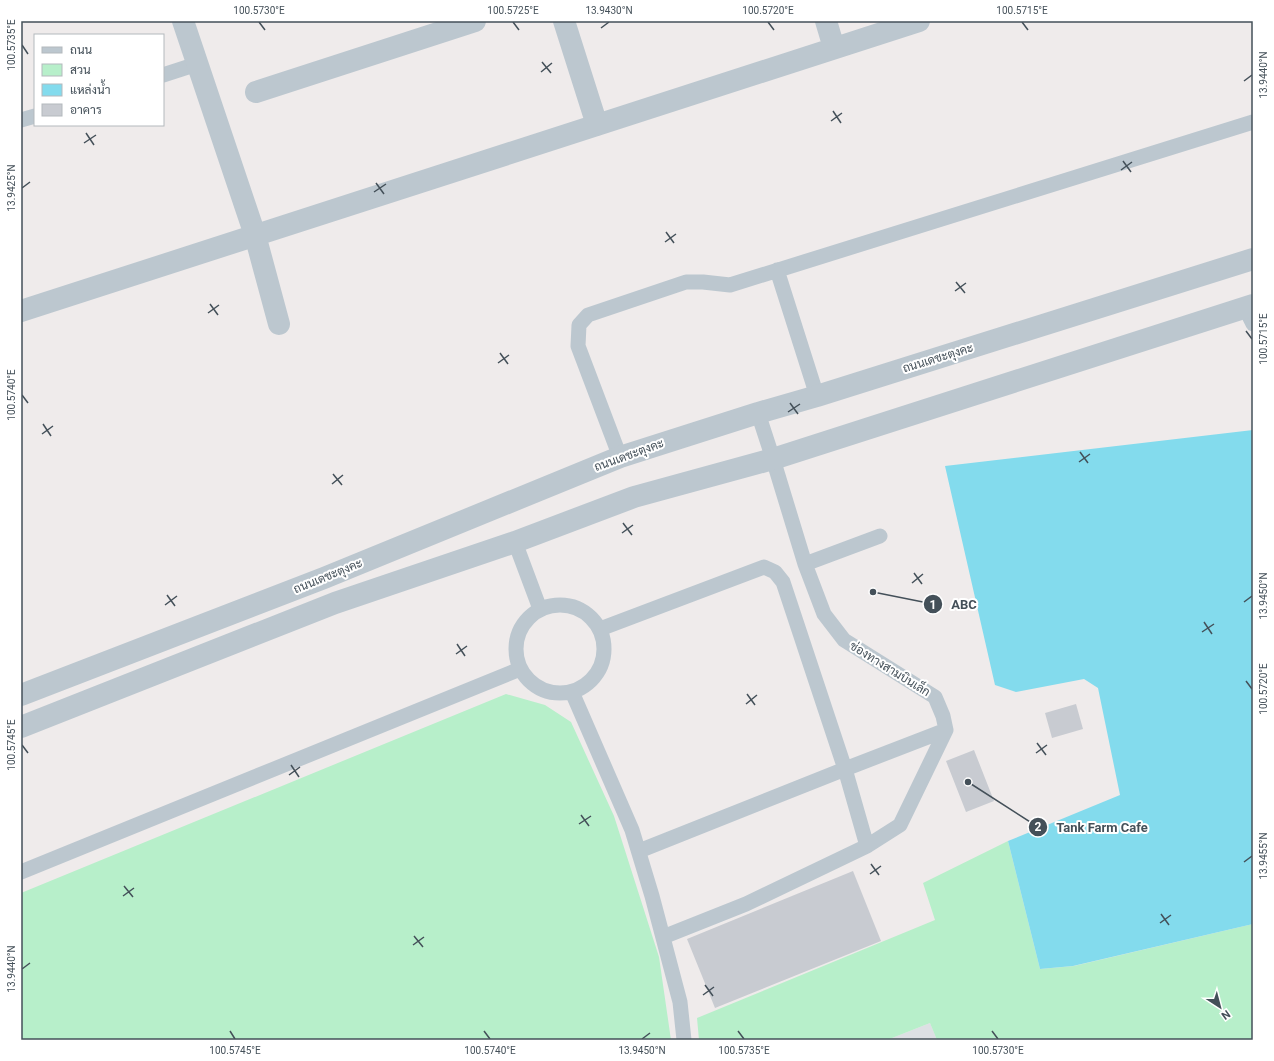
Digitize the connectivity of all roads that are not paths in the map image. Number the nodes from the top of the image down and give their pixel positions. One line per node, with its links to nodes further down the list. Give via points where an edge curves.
1 (183, 21): 7 (street)
2 (475, 21): 9 (street)
3 (564, 21): 13 (street)
4 (826, 21): 6 (street)
5 (919, 21): 6 (street)
6 (834, 48): 13 (street)
7 (197, 64): 8 (lane); 14 (street)
8 (164, 75)
9 (256, 92)
10 (34, 116): 11 (lane)
11 (21, 120)
12 (1253, 122): 16 (lane)
13 (597, 125): 14 (street)
14 (254, 235): 17 (street); 19 (street)
15 (1253, 259): 20 (street, ถนนเดชะตุงคะ)
16 (777, 270): 20 (lane); 22 (lane, via 730,285 686,282 588,315 579,325 578,346)
17 (21, 311)
18 (1250, 312): 23 (street)
19 (279, 324)
20 (817, 396): 21 (street, ถนนเดชะตุงคะ)
21 (758, 413): 22 (street, ถนนเดชะตุงคะ); 23 (lane, ช่องทางสามบินเล็ก)
22 (620, 457): 31 (street, ถนนเดชะตุงคะ, via 324,578)
23 (773, 459): 25 (street, via 634,497); 26 (lane, ช่องทางสามบินเล็ก)
24 (880, 536): 26 (lane)
25 (515, 542): 27 (lane); 32 (street, via 335,603)
26 (804, 564): 33 (lane, ช่องทางสามบินเล็ก, via 824,614 844,640 935,697)
27 (540, 609): 28 (lane, via 568,605 592,618); 29 (lane, via 520,628 516,656)
28 (600, 629): 30 (lane, via 604,644 604,660 597,674 586,685); 34 (lane, via 764,567 775,572 783,582)
29 (520, 669): 30 (lane, via 536,687 560,694); 37 (lane)
30 (572, 692): 36 (lane)
31 (21, 695)
32 (21, 727)
33 (946, 730): 34 (lane); 35 (lane, via 900,825)
34 (845, 769): 35 (lane); 36 (lane)
35 (867, 846): 38 (lane, via 746,904)
36 (639, 851): 38 (lane)
37 (21, 872)
38 (663, 937): 39 (lane, via 680,1002)
39 (684, 1040)

